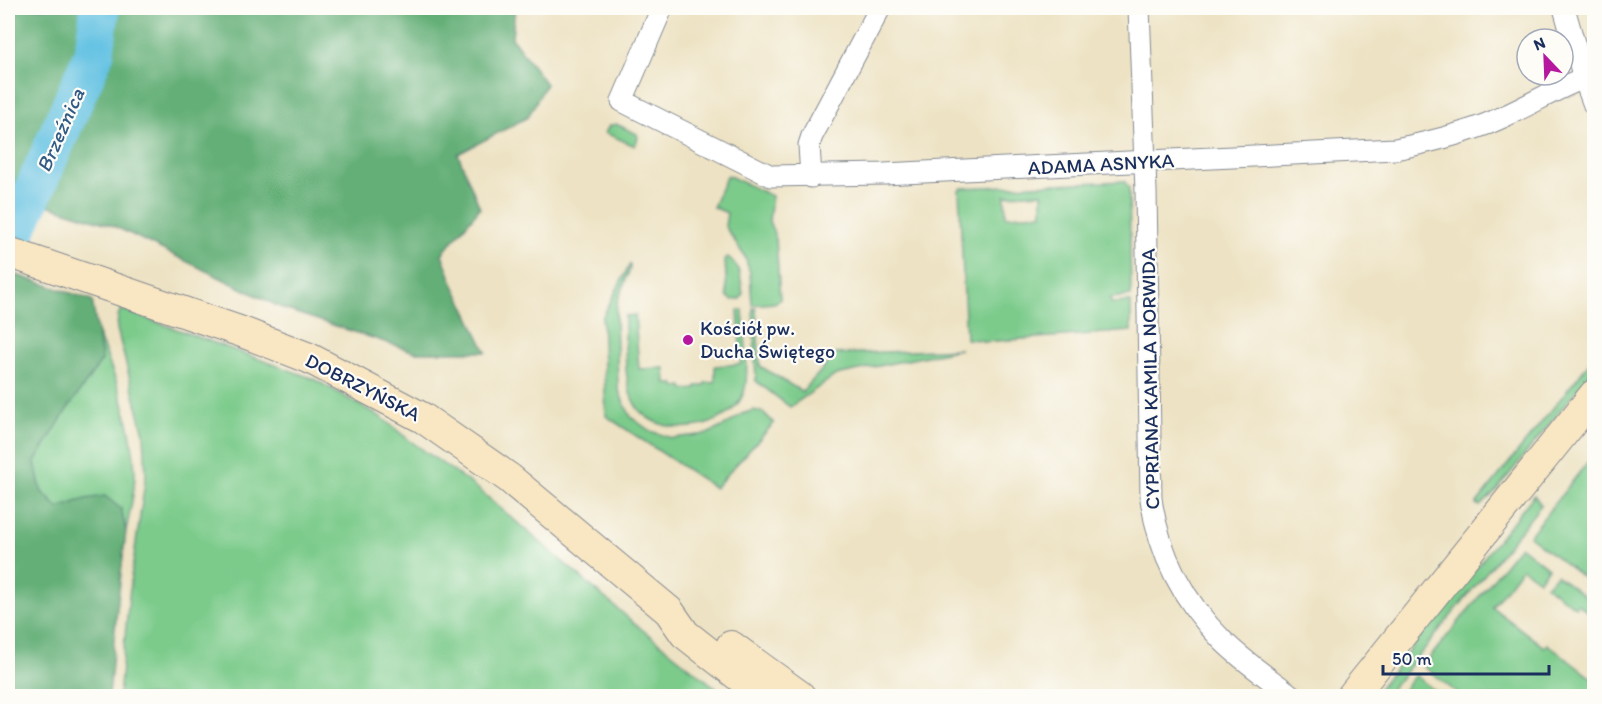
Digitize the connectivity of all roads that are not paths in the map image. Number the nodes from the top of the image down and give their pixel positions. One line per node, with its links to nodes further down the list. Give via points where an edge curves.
1 (662, 8): 8 (street, ADAMA ASNYKA, via 622,101 771,176)
2 (880, 8): 8 (street, via 812,136)
3 (1139, 8): 7 (street, CYPRIANA KAMILA NORWIDA)
4 (1564, 8): 5 (street)
5 (1584, 78): 6 (street); 7 (street, ADAMA ASNYKA, via 1485,125 1407,147)
6 (1594, 105)
7 (1145, 161): 8 (street, ADAMA ASNYKA); 14 (street, CYPRIANA KAMILA NORWIDA, via 1150,499 1154,519 1172,571 1197,613 1225,643)
8 (812, 177)
9 (8, 252): 11 (main road, DOBRZYŃSKA, via 242,332 338,372 423,418 508,478)
10 (1594, 395): 15 (main road)
11 (669, 611): 12 (main road, DOBRZYŃSKA, via 684,634); 13 (main road, DOBRZYŃSKA, via 700,623)
12 (764, 696)
13 (800, 696)
14 (1292, 696)
15 (1352, 696)

